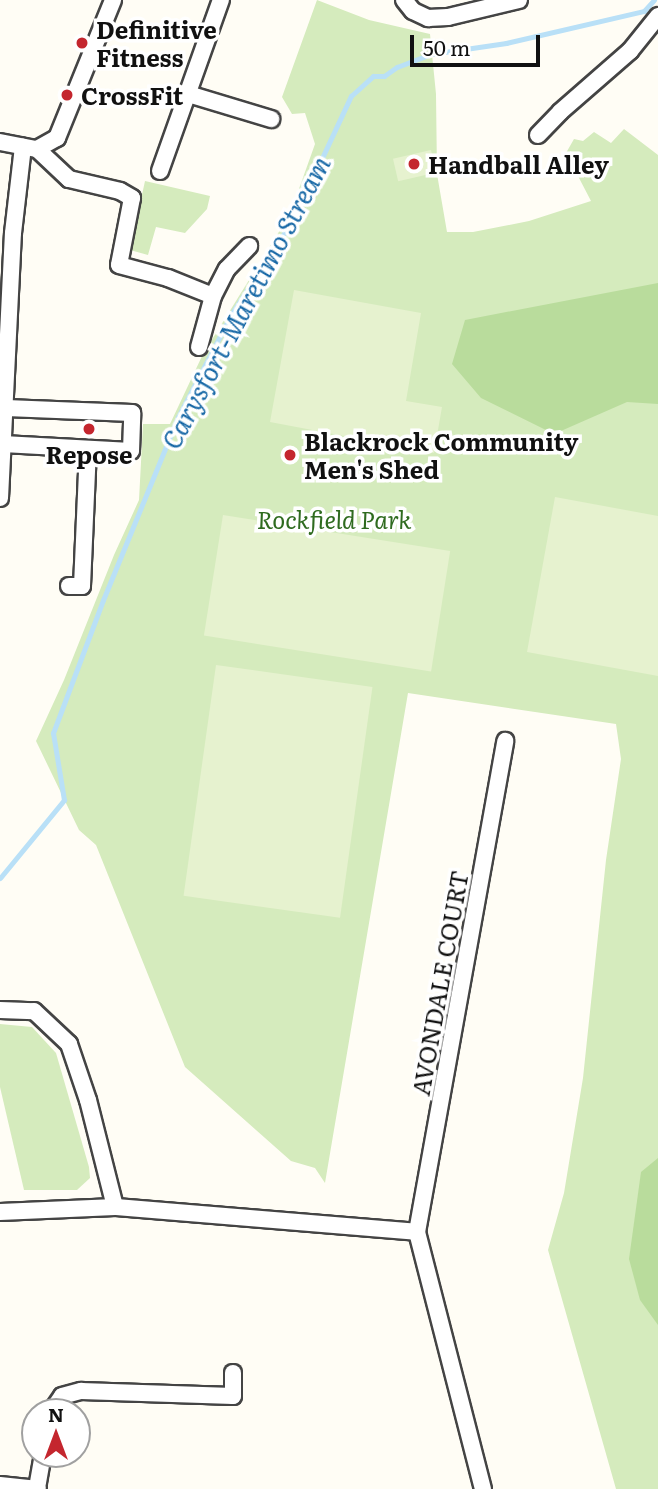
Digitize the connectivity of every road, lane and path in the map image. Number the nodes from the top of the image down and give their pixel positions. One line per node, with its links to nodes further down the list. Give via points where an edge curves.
1 (113, 0): 10 (street, via 58,138)
2 (221, 0): 6 (street)
3 (404, 0): 4 (street, via 428,18)
4 (519, 0)
5 (658, 16): 8 (street, via 630,51)
6 (188, 94): 7 (street); 11 (street)
7 (271, 119)
8 (538, 135)
9 (0, 142): 10 (street)
10 (30, 148): 13 (street, via 69,179 132,198 119,265); 15 (street, via 13,233)
11 (160, 171)
12 (249, 246): 13 (street, via 227,269)
13 (213, 296): 14 (street)
14 (199, 347)
15 (6, 408): 16 (street); 17 (street, via 132,413 131,451)
16 (4, 444): 17 (street); 18 (street)
17 (89, 449): 19 (street, via 82,586)
18 (0, 498)
19 (69, 586)
20 (505, 741): 24 (street, AVONDALE COURT)
21 (0, 1010): 22 (street, via 34,1011 69,1044)
22 (115, 1207): 23 (street); 24 (street)
23 (0, 1212)
24 (417, 1232): 30 (street, AVONDALE COURT)
25 (233, 1373): 26 (street, via 233,1396 81,1391)
26 (61, 1398)
27 (41, 1468): 29 (street)
28 (0, 1485): 29 (street)
29 (38, 1488)
30 (483, 1489)

